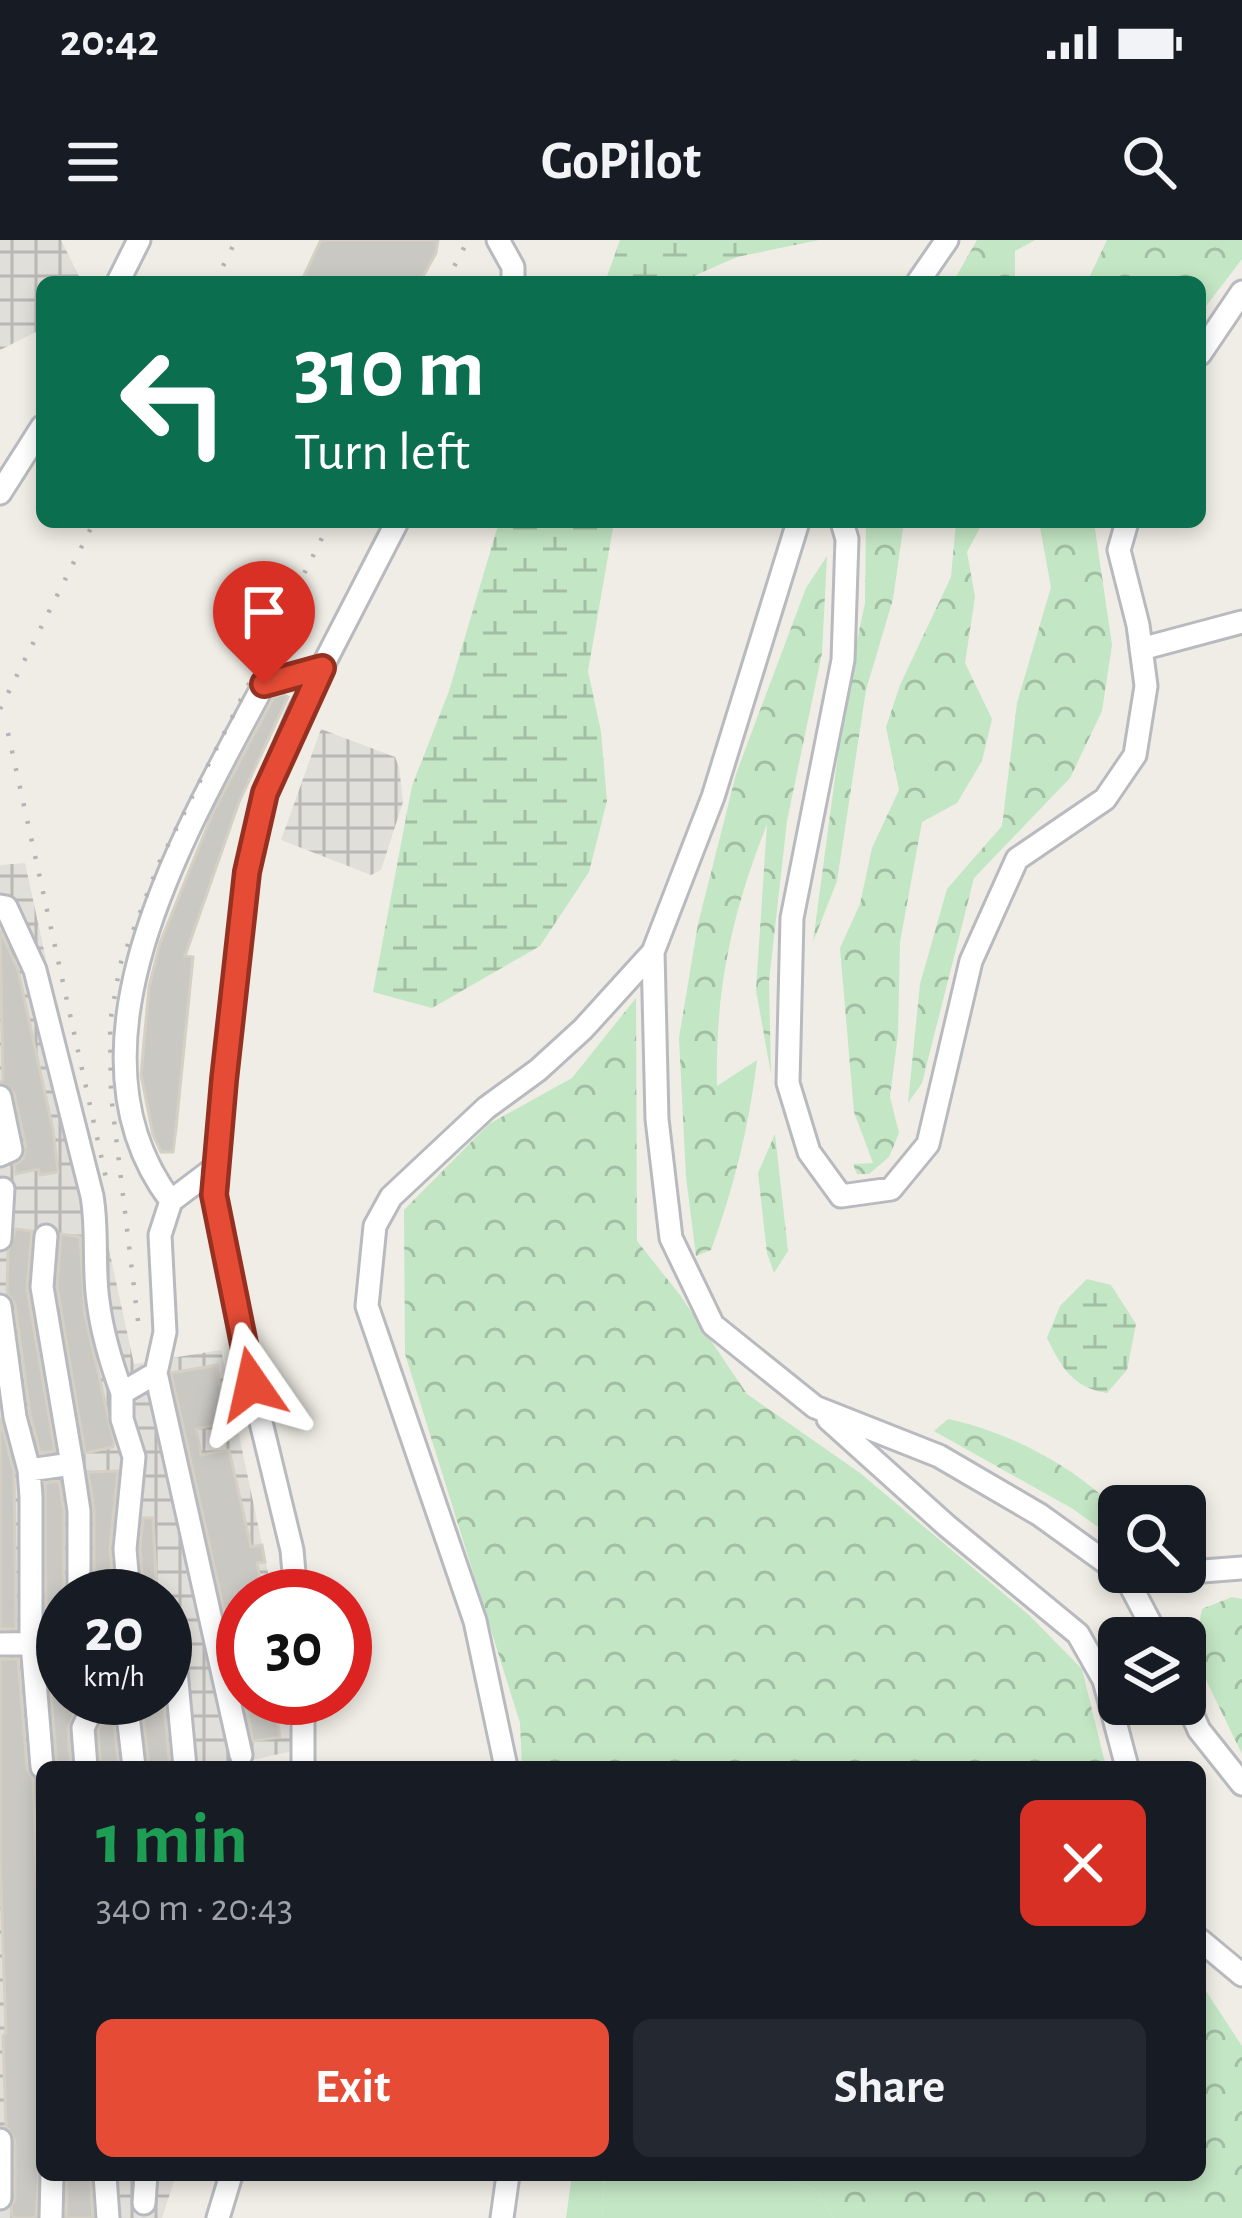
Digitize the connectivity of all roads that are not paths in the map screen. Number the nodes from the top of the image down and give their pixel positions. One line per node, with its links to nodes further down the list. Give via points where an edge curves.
1 (139, 240): 4 (street)
2 (498, 240): 5 (street)
3 (947, 240): 6 (street)
4 (121, 276)
5 (513, 276)
6 (922, 276)
7 (1242, 292): 8 (street)
8 (1206, 345)
9 (36, 436): 10 (street)
10 (0, 493)
11 (394, 528): 17 (street)
12 (796, 528): 19 (street, via 713,797)
13 (844, 528): 16 (street, via 843,660 792,918 788,1083 809,1152 841,1196 891,1189 928,1144 970,961 1017,859 1105,799 1135,755 1146,686)
14 (1125, 528): 16 (street, via 1119,550)
15 (1242, 622): 16 (street)
16 (1141, 649)
17 (322, 668): 22 (street, via 265,793 247,872); 24 (street, via 264,684 141,946 124,1097 131,1130)
18 (0, 906): 29 (street, via 35,970 92,1196 97,1298)
19 (653, 952): 30 (street, via 670,1238 713,1325); 52 (street, via 583,1029 391,1197 375,1226 367,1306 475,1621)
20 (0, 1097): 21 (street, via 11,1150)
21 (0, 1155)
22 (216, 1167): 24 (street); 37 (street, via 214,1195)
23 (3, 1189): 26 (street)
24 (171, 1201): 28 (street, via 160,1235 165,1332)
25 (46, 1235): 31 (street, via 42,1287)
26 (0, 1239)
27 (0, 1306): 32 (street)
28 (156, 1373): 29 (street); 46 (street)
29 (122, 1394): 36 (street, via 134,1457)
30 (814, 1407): 33 (street, via 939,1456); 53 (street, via 1078,1634 1104,1680)
31 (72, 1464): 32 (street); 35 (street)
32 (28, 1469): 39 (street)
33 (1098, 1557)
34 (1242, 1568): 38 (street)
35 (80, 1569)
36 (127, 1569)
37 (294, 1569)
38 (1206, 1571)
39 (35, 1643): 40 (street); 47 (street)
40 (0, 1644)
41 (84, 1725): 48 (street)
42 (129, 1725): 49 (street)
43 (181, 1725): 50 (street)
44 (303, 1725): 51 (street)
45 (1197, 1725): 54 (street)
46 (241, 1755)
47 (42, 1761)
48 (86, 1761)
49 (133, 1761)
50 (184, 1761)
51 (303, 1761)
52 (505, 1761)
53 (1124, 1761)
54 (1242, 1784)
55 (1206, 1945): 56 (street)
56 (1242, 1975)
57 (0, 2140): 64 (street)
58 (52, 2181): 65 (street)
59 (105, 2181): 66 (street)
60 (146, 2181): 63 (street)
61 (229, 2181): 67 (street)
62 (507, 2181): 68 (street)
63 (144, 2203)
64 (2, 2205)
65 (51, 2218)
66 (108, 2218)
67 (218, 2218)
68 (502, 2218)

